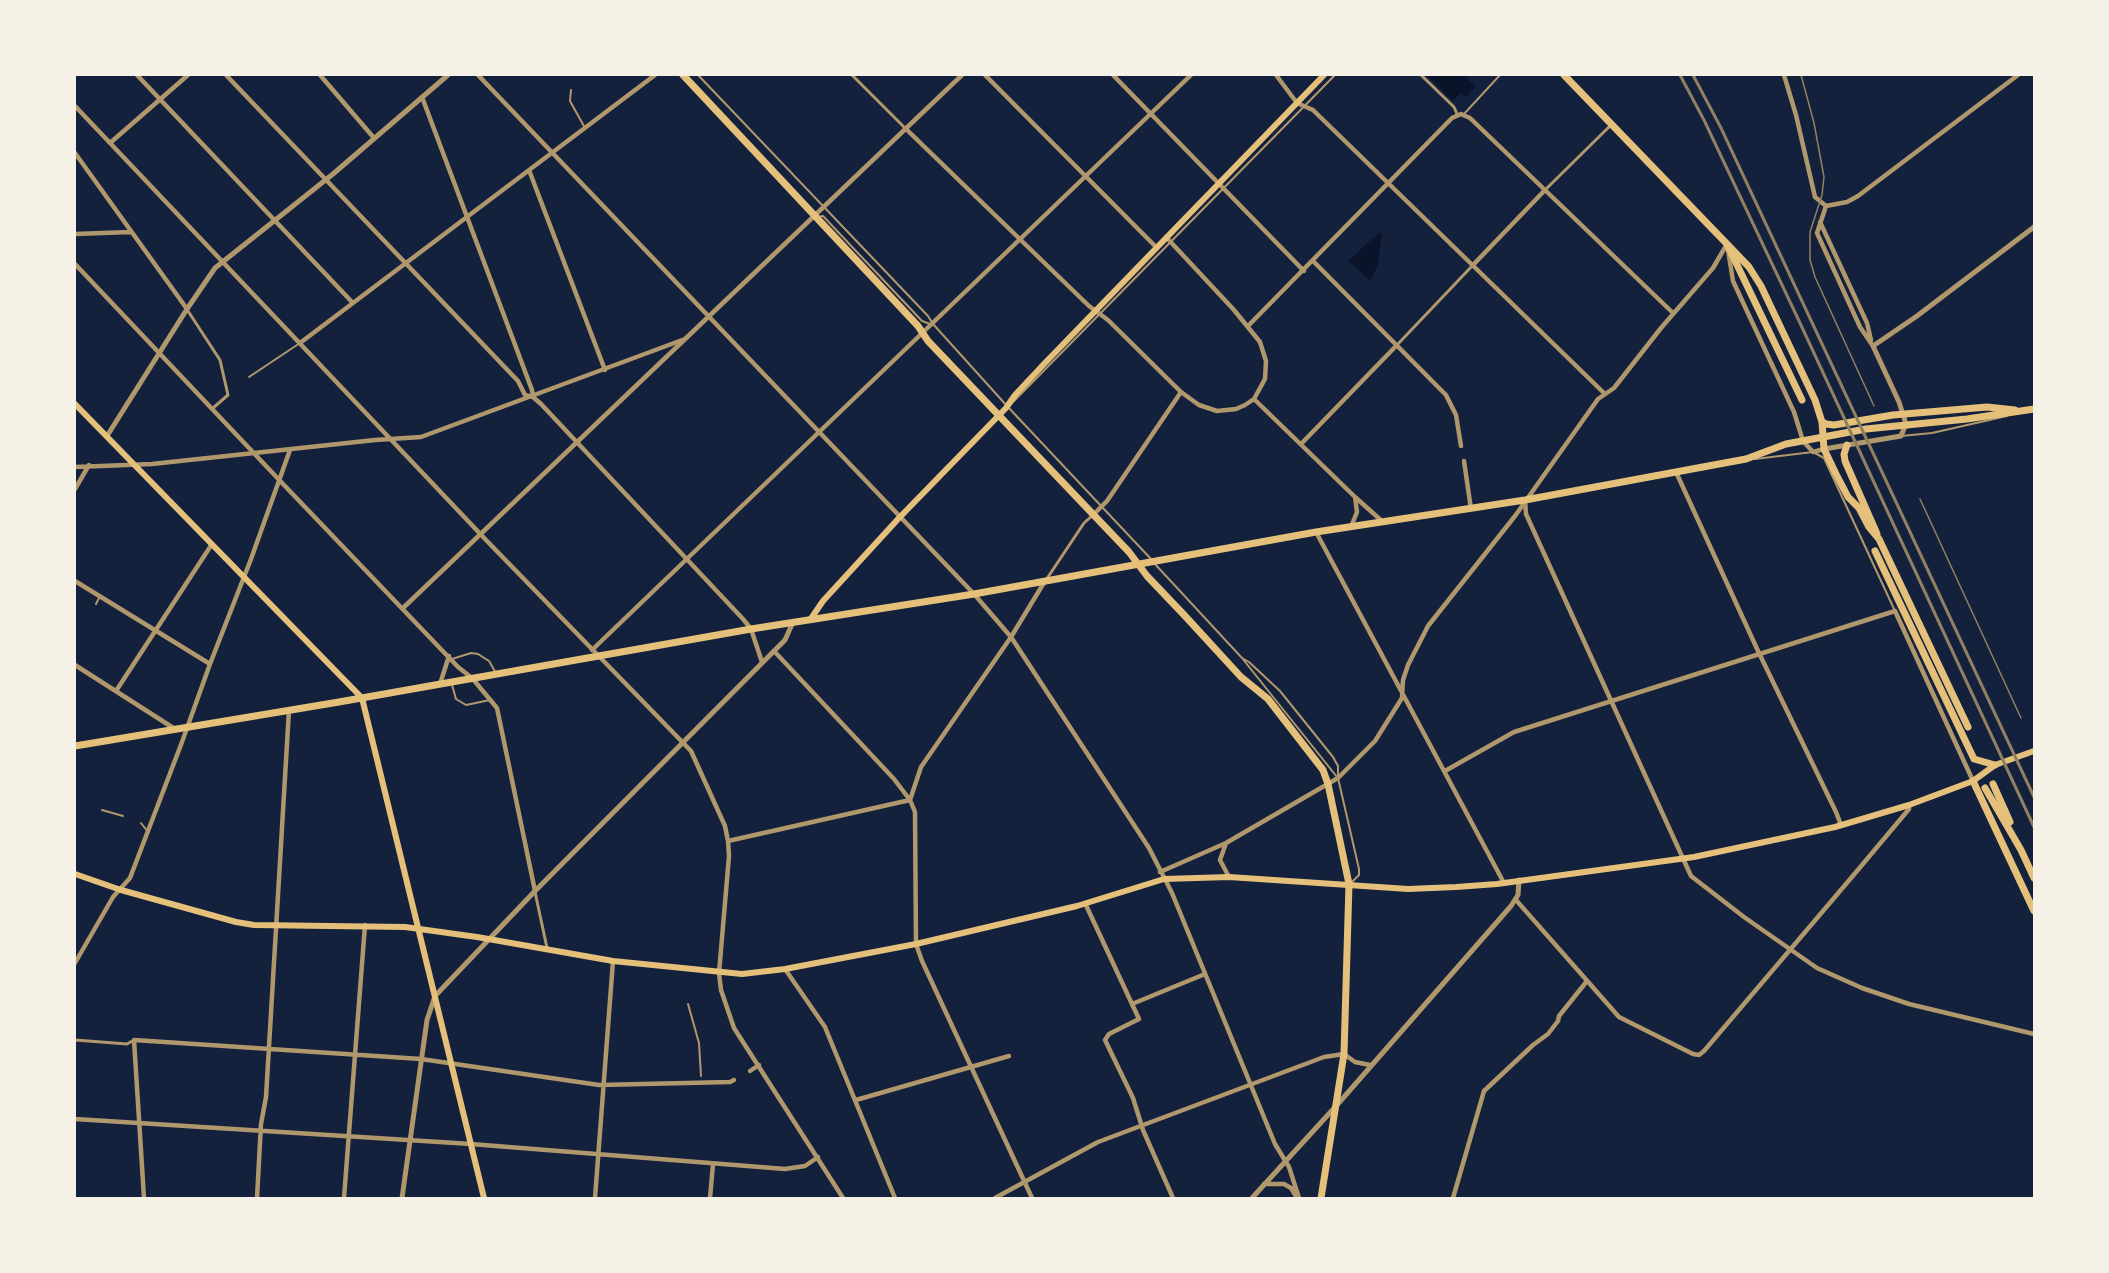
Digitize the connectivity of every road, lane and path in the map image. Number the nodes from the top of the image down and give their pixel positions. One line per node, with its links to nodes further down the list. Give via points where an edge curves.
1 (137, 75): 25 (street)
2 (188, 75): 25 (street)
3 (226, 75): 41 (street)
4 (320, 75): 35 (street)
5 (448, 75): 24 (street)
6 (478, 75): 38 (street)
7 (655, 75): 33 (street)
8 (682, 75): 49 (main road)
9 (698, 75): 47 (lane)
10 (852, 75): 34 (street)
11 (962, 75): 34 (street)
12 (985, 75): 40 (street)
13 (1113, 75): 29 (street)
14 (1191, 75): 29 (street)
15 (1276, 75): 26 (street)
16 (1324, 75): 26 (main road)
17 (1335, 75): 28 (lane)
18 (1421, 75): 30 (street)
19 (1500, 75): 31 (lane)
20 (1564, 75): 32 (main road)
21 (1784, 75): 46 (street, via 1815,197)
22 (2018, 75): 46 (street, via 1851,200)
23 (571, 90): 33 (lane, via 570,101)
24 (422, 97): 35 (street); 48 (street)
25 (160, 100): 36 (street); 50 (street)
26 (1297, 103): 28 (street); 42 (main road)
27 (75, 106): 36 (street)
28 (1304, 106): 43 (street, via 1313,110); 44 (lane)
29 (1151, 114): 40 (street); 42 (street)
30 (1457, 114): 31 (street); 43 (street)
31 (1464, 114): 45 (street)
32 (1612, 124): 45 (street); 56 (main road)
33 (585, 128): 38 (street)
34 (906, 129): 47 (street); 54 (street)
35 (374, 138): 41 (street)
36 (110, 143): 58 (street)
37 (75, 153): 52 (street)
38 (551, 153): 39 (street); 68 (street)
39 (530, 170): 48 (street); 79 (street)
40 (1086, 176): 54 (street); 57 (street)
41 (326, 179): 50 (street); 61 (street)
42 (1218, 183): 44 (street); 55 (main road)
43 (1389, 184): 59 (street); 62 (street)
44 (1224, 189): 55 (lane); 63 (street)
45 (1545, 190): 62 (street); 67 (street)
46 (1826, 206): 75 (street, via 1820,222 1867,323)
47 (825, 207): 49 (street); 69 (lane)
48 (468, 217): 61 (street); 83 (street)
49 (814, 217): 68 (street); 69 (lane, via 823,216 922,321); 71 (main road)
50 (274, 220): 58 (street); 64 (street)
51 (2034, 227): 75 (street)
52 (131, 232): 53 (street); 65 (street)
53 (75, 234)
54 (1020, 239): 66 (street); 69 (street)
55 (1169, 240): 57 (main road); 66 (lane); 70 (street)
56 (1727, 244): 67 (street, via 1713,268); 86 (main road); 94 (main road, via 1761,286); 101 (street, via 1733,281 1794,412)
57 (1156, 247): 66 (main road)
58 (222, 261): 65 (street); 73 (street)
59 (1313, 261): 63 (street); 74 (street)
60 (75, 264): 77 (street)
61 (405, 264): 64 (street); 84 (street, via 518,381)
62 (1473, 265): 74 (street); 82 (street)
63 (1304, 271): 70 (street)
64 (352, 302): 73 (street)
65 (186, 309): 77 (street); 89 (street, via 220,360 228,394)
66 (1098, 313): 81 (street); 88 (main road)
67 (1673, 314): 82 (street)
68 (709, 318): 72 (street); 96 (street)
69 (933, 324): 71 (street); 88 (lane)
70 (1248, 326): 85 (street, via 1260,342 1266,361 1265,379)
71 (923, 333): 93 (main road); 96 (street)
72 (687, 338): 76 (street); 78 (street)
73 (300, 343): 80 (lane); 100 (street)
74 (1396, 346): 103 (street); 104 (street, via 1446,395 1456,415)
75 (1873, 346): 92 (street)
76 (661, 348): 78 (street); 79 (street)
77 (160, 352): 89 (street); 97 (street)
78 (669, 356): 102 (street)
79 (605, 370): 83 (street)
80 (249, 376)
81 (1181, 392): 85 (street, via 1199,405 1217,411 1236,409); 120 (street)
82 (1605, 394): 119 (street)
83 (533, 397): 84 (street); 102 (street)
84 (524, 398): 100 (street, via 421,438)
85 (1254, 399): 103 (street)
86 (1802, 400)
87 (75, 404): 97 (main road)
88 (1007, 406): 93 (main road); 120 (lane)
89 (213, 408): 109 (street)
90 (2034, 409): 91 (main road)
91 (2022, 411): 92 (main road, via 1987,407); 95 (main road); 98 (lane, via 1969,426)
92 (1903, 414): 94 (main road, via 1833,425); 95 (street)
93 (999, 415): 122 (main road); 123 (main road)
94 (1822, 422): 99 (main road)
95 (1906, 424): 98 (street); 99 (main road)
96 (819, 432): 123 (street); 131 (street)
97 (107, 436): 113 (main road)
98 (1901, 436): 106 (street)
99 (1823, 437): 101 (main road); 105 (main road)
100 (390, 439): 107 (street); 127 (street)
101 (1803, 441): 108 (street); 110 (main road)
102 (577, 442): 127 (street); 131 (street)
103 (1301, 444): 118 (street)
104 (1461, 446)
105 (1824, 449): 106 (street); 108 (street); 128 (main road, via 1848,497)
106 (1845, 449): 128 (main road, via 1845,461)
107 (290, 450): 109 (street); 116 (street)
108 (1813, 452): 110 (lane); 141 (lane, via 1824,458)
109 (255, 453): 113 (street); 116 (street)
110 (1746, 459): 115 (main road)
111 (1464, 461): 121 (street)
112 (89, 465): 113 (street); 114 (street); 117 (street)
113 (135, 465): 129 (main road)
114 (75, 467)
115 (1676, 472): 119 (main road); 149 (street)
116 (279, 480): 134 (street); 140 (street)
117 (75, 489)
118 (1355, 497): 124 (street); 125 (street, via 1357,512)
119 (1525, 500): 121 (main road); 161 (street, via 1425,630 1408,665); 164 (street, via 1526,514)
120 (1102, 507): 122 (street); 132 (lane)
121 (1471, 509): 124 (main road)
122 (1093, 515): 133 (main road); 136 (street)
123 (899, 518): 137 (street); 142 (main road)
124 (1383, 522): 125 (main road)
125 (1351, 527): 126 (main road)
126 (1316, 532): 132 (main road); 161 (street)
127 (481, 534): 140 (street); 147 (street)
128 (1879, 539): 167 (main road)
129 (212, 544): 134 (main road); 145 (street)
130 (1875, 551): 172 (main road, via 1974,759)
131 (687, 559): 144 (street); 147 (street)
132 (1154, 562): 133 (main road); 152 (lane)
133 (1138, 565): 136 (main road); 176 (main road, via 1241,677 1274,706 1318,763)
134 (244, 576): 154 (street); 162 (main road)
135 (75, 581): 138 (street)
136 (1046, 581): 137 (main road); 146 (street)
137 (974, 594): 142 (main road); 146 (street)
138 (100, 596): 139 (lane); 145 (street)
139 (96, 604)
140 (403, 608): 151 (street)
141 (1895, 611): 149 (street); 175 (street)
142 (810, 620): 143 (main road)
143 (793, 622): 144 (main road); 148 (street, via 785,640)
144 (751, 629): 150 (main road); 153 (street)
145 (155, 630): 154 (street); 160 (street)
146 (1011, 637): 179 (street, via 921,766); 190 (street, via 1149,848)
147 (592, 650): 150 (street)
148 (774, 651): 153 (street); 179 (street)
149 (1760, 653): 164 (street); 184 (street)
150 (599, 657): 156 (main road); 169 (street)
151 (451, 658): 156 (lane, via 478,654 489,661); 157 (street); 159 (street)
152 (1242, 658): 174 (lane); 174 (lane, via 1293,706 1333,757)
153 (762, 662): 169 (street)
154 (210, 664): 166 (street)
155 (75, 665): 160 (street)
156 (497, 674): 157 (main road)
157 (472, 678): 158 (main road); 163 (street)
158 (451, 682): 159 (main road); 163 (lane, via 459,703 472,705)
159 (440, 684): 162 (main road)
160 (117, 691): 168 (street)
161 (1402, 693): 173 (street); 174 (street, via 1375,741)
162 (362, 698): 165 (main road); 205 (main road)
163 (490, 700): 199 (street, via 497,708)
164 (1611, 702): 173 (street, via 1514,732); 189 (street)
165 (289, 710): 166 (main road); 203 (street)
166 (188, 727): 168 (main road); 185 (street)
167 (1968, 727)
168 (175, 729): 170 (main road)
169 (683, 742): 186 (street, via 694,756); 199 (street)
170 (75, 746)
171 (2034, 751): 172 (main road)
172 (1996, 765): 175 (main road)
173 (1445, 771): 196 (street)
174 (1338, 778): 176 (street); 197 (lane, via 1359,869 1359,875)
175 (1973, 781): 180 (main road); 202 (main road)
176 (1328, 784): 187 (street); 197 (main road)
177 (1993, 784): 188 (main road)
178 (1985, 788): 188 (main road)
179 (910, 800): 186 (street); 207 (street, via 915,812)
180 (1909, 805): 184 (main road); 209 (street)
181 (102, 810): 182 (lane)
182 (123, 816)
183 (141, 823): 185 (lane)
184 (1841, 825): 189 (main road)
185 (148, 832): 198 (street, via 129,882)
186 (728, 841): 213 (street)
187 (1226, 843): 190 (street); 192 (street, via 1220,860)
188 (2021, 850): 193 (main road)
189 (1682, 858): 195 (main road); 209 (street, via 1691,876)
190 (1160, 872): 194 (street)
191 (75, 874): 198 (main road)
192 (1229, 877): 194 (main road); 197 (main road)
193 (2034, 878)
194 (1164, 879): 201 (main road); 214 (street)
195 (1519, 880): 196 (main road); 200 (street)
196 (1504, 883): 197 (main road, via 1408,889)
197 (1349, 884): 224 (main road)
198 (121, 890): 203 (main road, via 236,922); 211 (street, via 113,897)
199 (535, 891): 206 (street); 208 (street)
200 (1516, 900): 215 (street); 229 (street)
201 (1085, 903): 207 (main road); 218 (street)
202 (2034, 910)
203 (276, 925): 204 (main road); 222 (street)
204 (365, 925): 205 (main road); 223 (street)
205 (418, 929): 206 (main road); 216 (main road)
206 (489, 940): 208 (main road); 216 (street)
207 (916, 944): 212 (main road); 230 (street)
208 (548, 950): 210 (main road)
209 (1789, 950): 215 (street, via 1699,1055 1619,1017); 219 (street, via 1817,968 1862,988 1909,1004)
210 (613, 961): 213 (main road); 236 (street)
211 (75, 963)
212 (785, 969): 213 (main road); 237 (street, via 825,1027)
213 (719, 973): 228 (street, via 734,1028)
214 (1205, 974): 218 (street); 235 (street)
215 (1587, 981): 267 (street, via 1548,1034 1484,1091)
216 (435, 996): 226 (street); 227 (main road)
217 (688, 1004): 232 (lane, via 700,1051)
218 (1132, 1004): 241 (street, via 1138,1019 1105,1040)
219 (2034, 1034)
220 (75, 1040): 221 (street, via 127,1044)
221 (134, 1040): 222 (street); 240 (street)
222 (269, 1048): 223 (street); 242 (street)
223 (354, 1054): 226 (street); 243 (street)
224 (1344, 1054): 229 (street, via 1355,1062); 235 (street, via 1324,1057); 238 (main road)
225 (1009, 1056): 230 (street)
226 (421, 1059): 227 (street); 244 (street)
227 (452, 1064): 236 (street); 245 (main road)
228 (759, 1065): 231 (street); 247 (street)
229 (1370, 1065): 238 (street)
230 (972, 1067): 237 (street); 250 (street)
231 (750, 1071)
232 (701, 1076): 234 (street)
233 (734, 1080): 234 (street)
234 (701, 1083): 236 (street)
235 (1250, 1084): 241 (street); 248 (street)
236 (604, 1085): 246 (street)
237 (856, 1100): 260 (street)
238 (1337, 1105): 248 (street); 266 (main road)
239 (75, 1119): 240 (street)
240 (138, 1122): 242 (street); 252 (street)
241 (1142, 1126): 250 (street, via 1098,1142); 263 (street)
242 (261, 1130): 243 (street); 253 (street)
243 (348, 1136): 244 (street); 254 (street)
244 (411, 1141): 245 (street); 255 (street)
245 (471, 1144): 246 (street); 256 (main road)
246 (598, 1155): 249 (street); 257 (street)
247 (818, 1157): 249 (street, via 805,1166 785,1169); 259 (street)
248 (1286, 1162): 251 (street); 265 (street)
249 (713, 1164): 258 (street)
250 (1025, 1182): 261 (street); 262 (street)
251 (1264, 1184): 264 (street); 265 (street, via 1284,1184)
252 (144, 1198)
253 (257, 1198)
254 (344, 1198)
255 (402, 1198)
256 (484, 1198)
257 (595, 1198)
258 (710, 1198)
259 (843, 1198)
260 (895, 1198)
261 (995, 1198)
262 (1032, 1198)
263 (1173, 1198)
264 (1252, 1198)
265 (1298, 1198)
266 (1321, 1198)
267 (1453, 1198)

